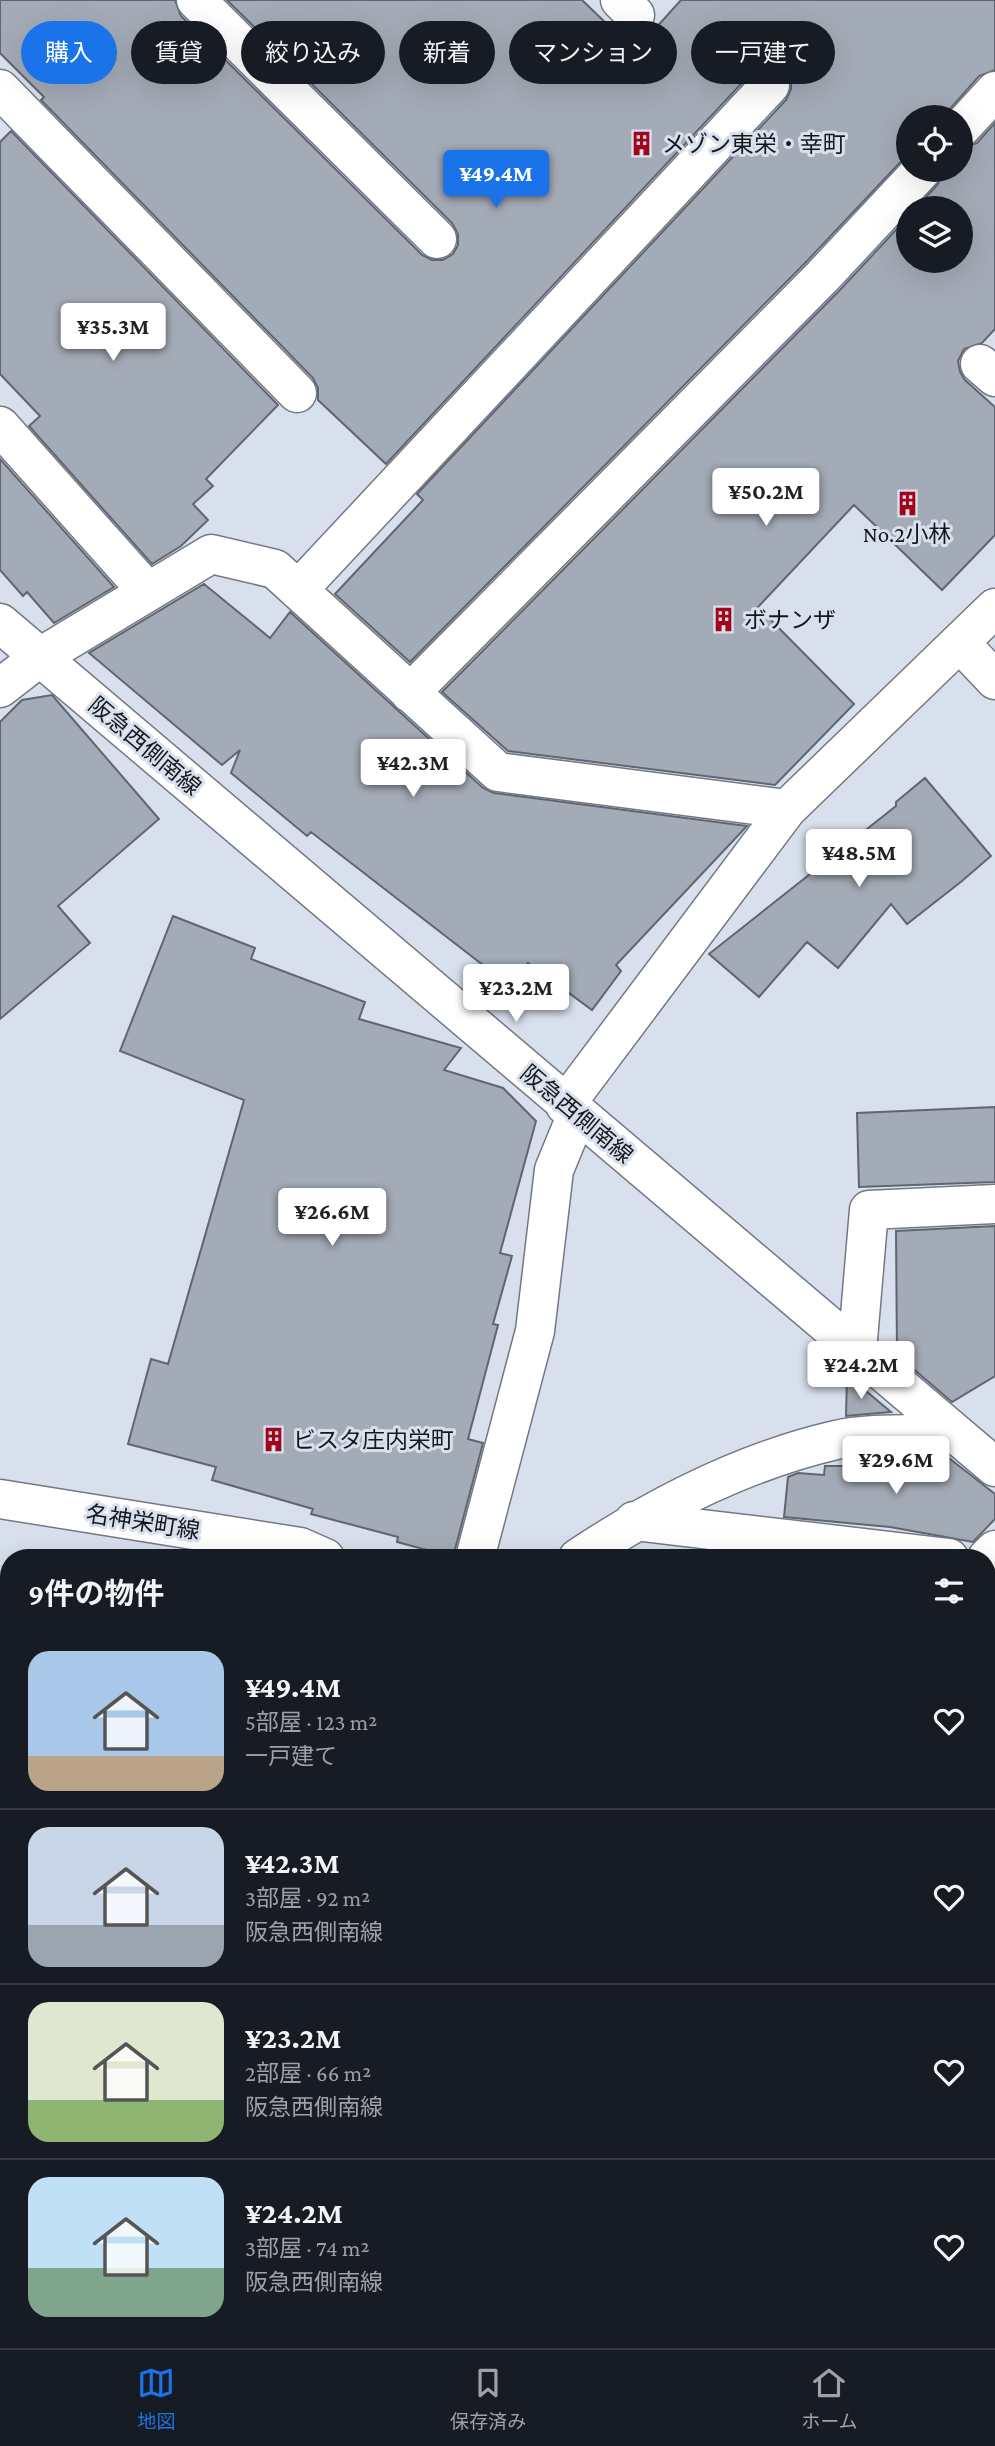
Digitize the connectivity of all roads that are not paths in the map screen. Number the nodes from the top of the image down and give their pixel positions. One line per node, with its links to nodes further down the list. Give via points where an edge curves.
1 (196, 0): 7 (street)
2 (770, 85): 10 (street)
3 (0, 89): 8 (street)
4 (995, 90): 5 (street)
5 (973, 115)
6 (911, 182): 18 (street)
7 (437, 239)
8 (297, 393)
9 (0, 426): 11 (street)
10 (298, 590): 11 (street, via 275,569 211,554); 18 (street)
11 (148, 592): 15 (street)
12 (995, 608): 14 (street)
13 (0, 622): 15 (street, 阪急西側南線)
14 (961, 644): 16 (street); 19 (street)
15 (40, 657): 17 (street); 20 (street, 阪急西側南線)
16 (995, 680)
17 (0, 688)
18 (410, 693): 19 (street, via 498,772)
19 (787, 809): 20 (street)
20 (571, 1109): 22 (street, 阪急西側南線); 28 (street, via 554,1170 535,1332)
21 (995, 1204): 22 (street, via 869,1210)
22 (857, 1351): 23 (street, 阪急西側南線)
23 (954, 1433): 24 (street, 阪急西側南線); 26 (street, via 838,1439 723,1477)
24 (995, 1467)
25 (0, 1499): 27 (street, 名神栄町線)
26 (634, 1521): 29 (street); 30 (street)
27 (279, 1549)
28 (477, 1549)
29 (592, 1549)
30 (872, 1549)

